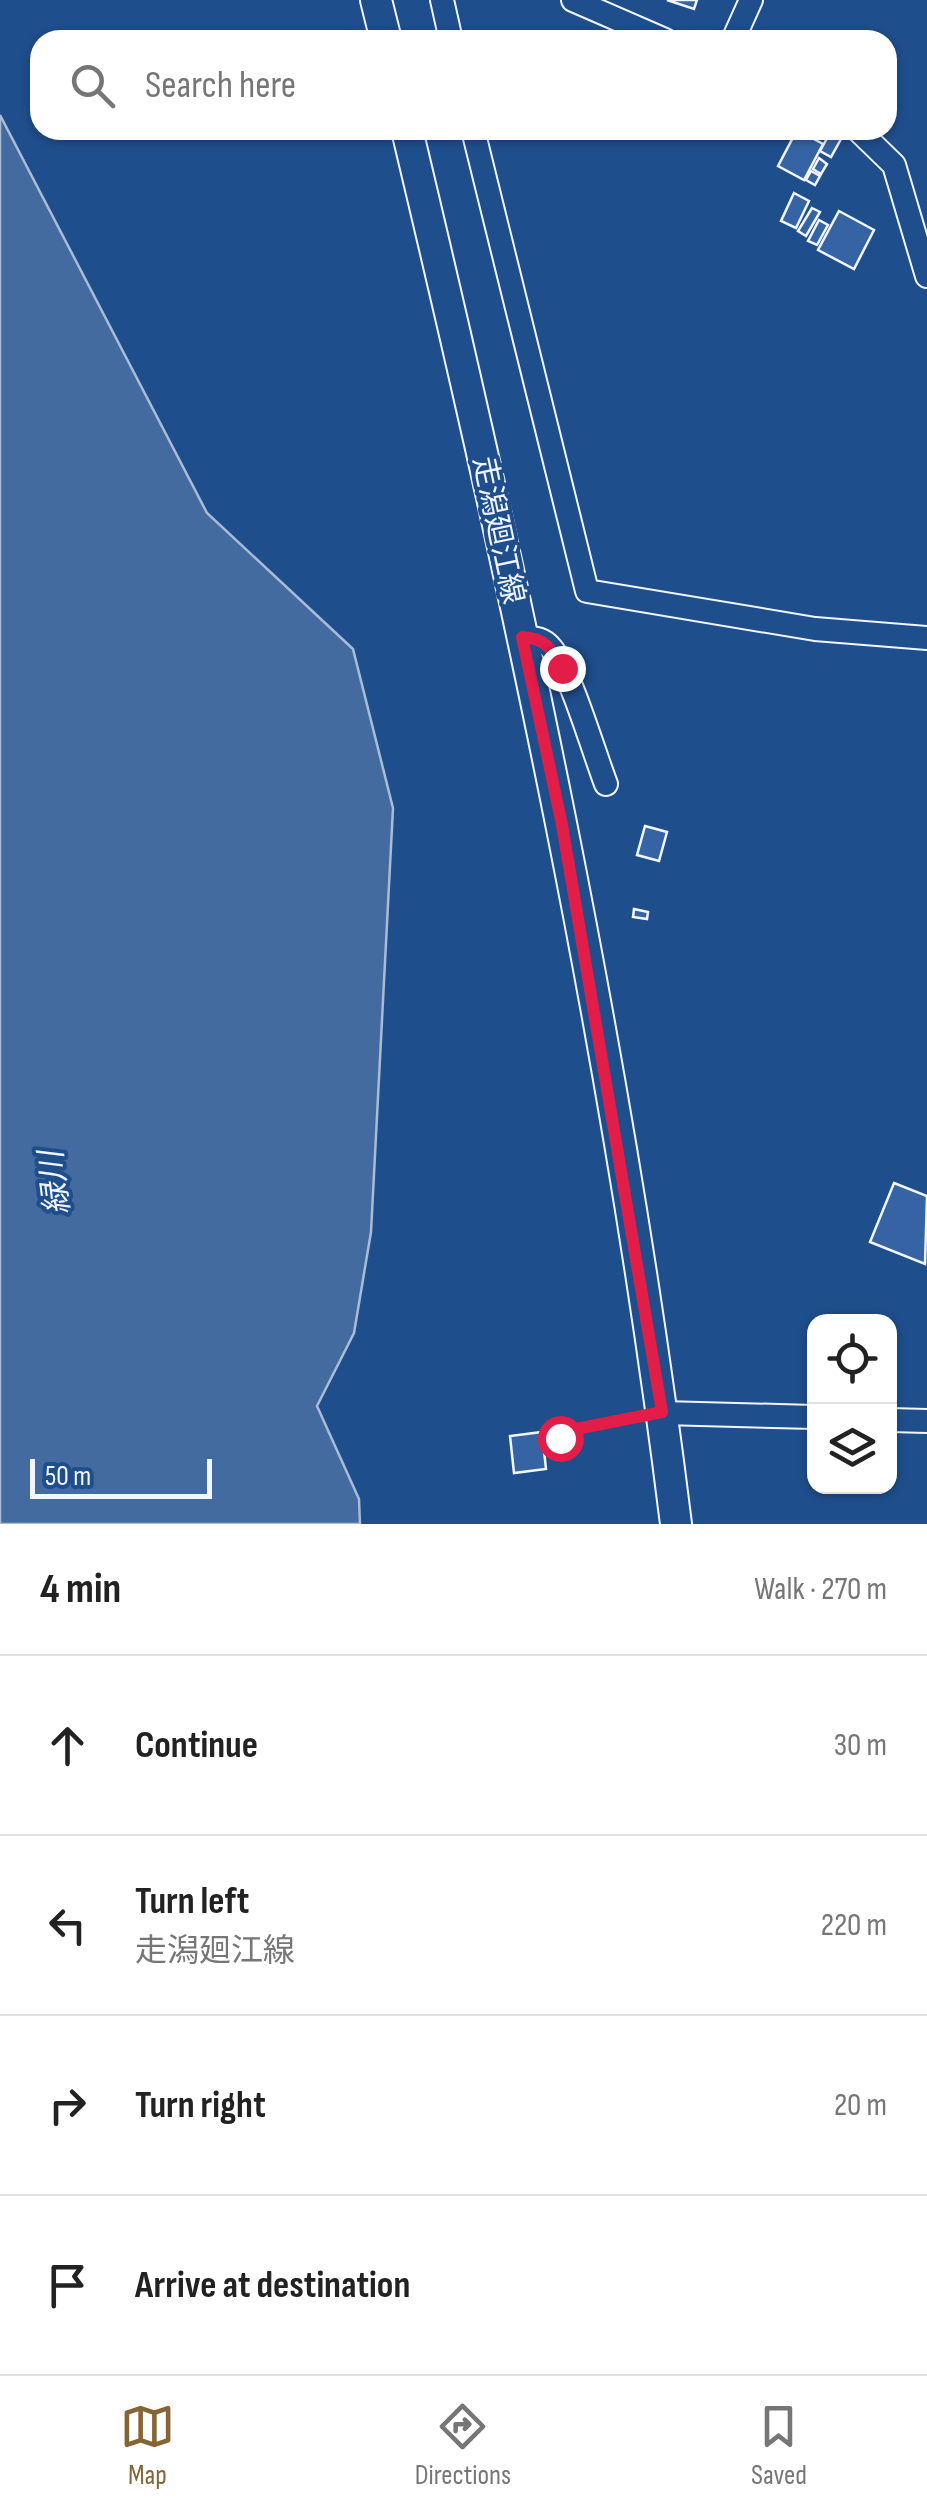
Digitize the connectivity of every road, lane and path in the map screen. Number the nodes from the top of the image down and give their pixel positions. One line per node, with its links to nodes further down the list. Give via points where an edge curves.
1 (376, 0): 5 (main road)
2 (442, 0): 6 (street)
3 (573, 0): 7 (street)
4 (748, 2): 8 (street)
5 (384, 30)
6 (449, 30)
7 (641, 30)
8 (737, 30)
9 (409, 140): 13 (main road, 走潟廻江線)
10 (476, 140): 14 (street, via 587,592 814,629)
11 (869, 140): 12 (street, via 894,164)
12 (927, 276)
13 (522, 637): 15 (street, via 539,638 557,657); 16 (main road, 走潟廻江線, via 566,844)
14 (927, 638)
15 (606, 784)
16 (662, 1412): 17 (street); 20 (path, via 571,1430); 21 (main road, 走潟廻江線)
17 (807, 1418)
18 (897, 1420): 19 (street)
19 (927, 1421)
20 (560, 1438)
21 (676, 1524)

